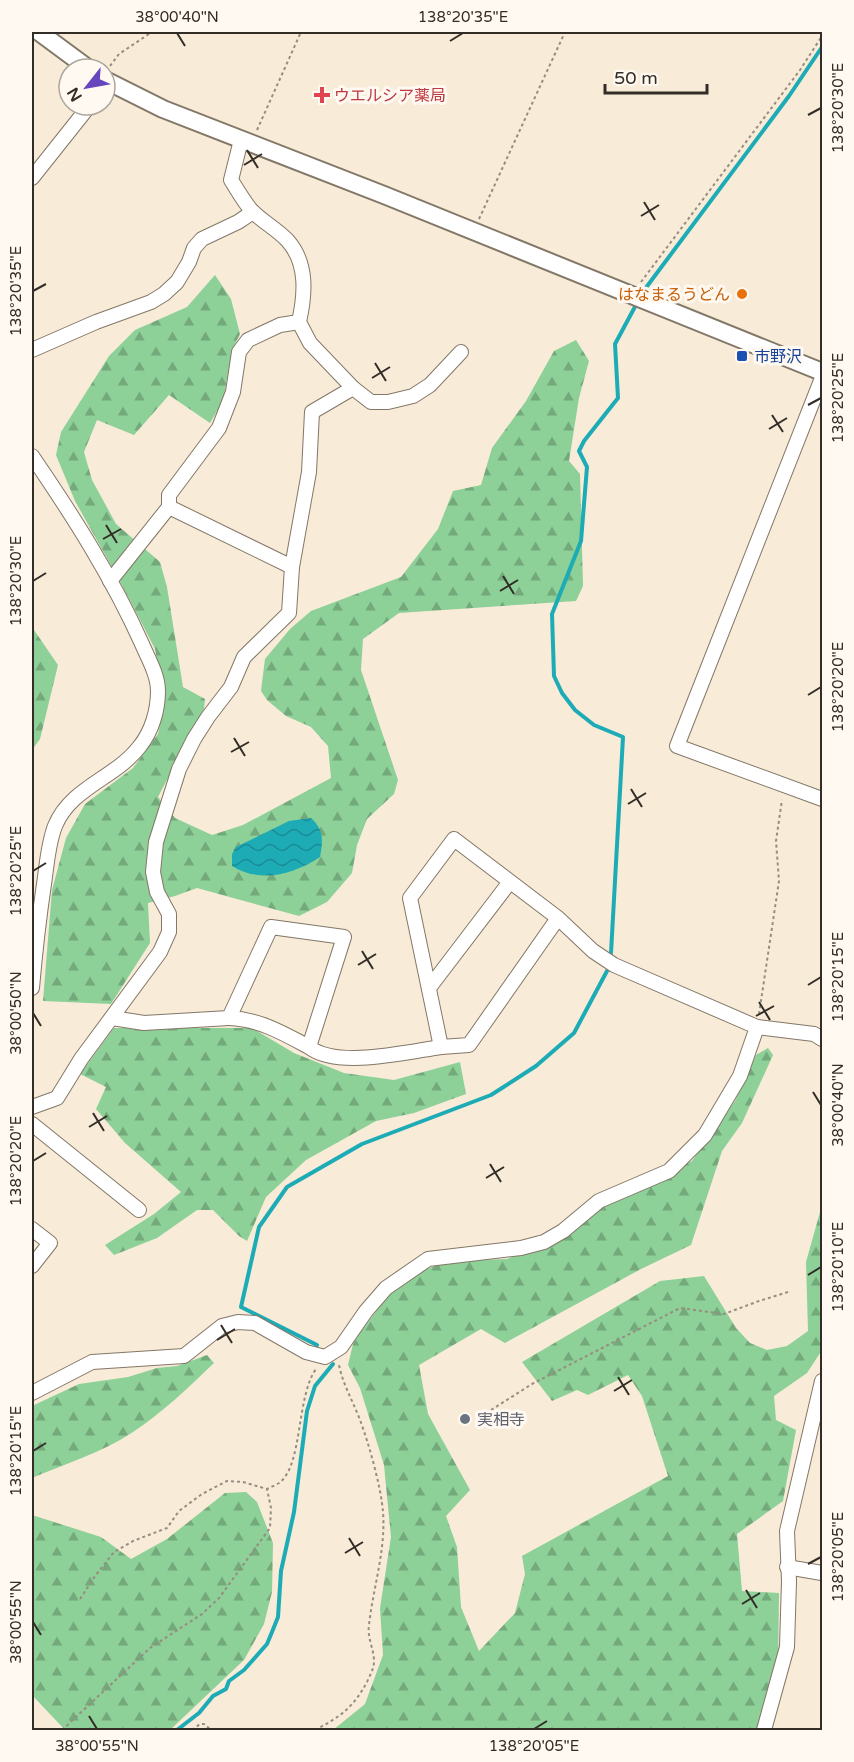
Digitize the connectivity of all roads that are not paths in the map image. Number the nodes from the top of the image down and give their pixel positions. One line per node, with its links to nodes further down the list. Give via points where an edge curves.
1 (39, 32): 2 (street)
2 (73, 57)
3 (117, 81): 5 (street, via 162,109)
4 (80, 117): 6 (street)
5 (246, 142): 7 (street, via 231,180); 11 (street)
6 (32, 178)
7 (253, 212): 8 (street, via 288,242 297,255 304,276); 9 (street, via 202,239 177,282 164,294)
8 (299, 322): 13 (street, via 310,343); 15 (street, via 280,325 248,340 239,352 233,392 219,428 169,495)
9 (32, 350)
10 (461, 352): 13 (street, via 413,396 371,402)
11 (822, 372)
12 (822, 378): 18 (street, via 677,746)
13 (352, 388): 16 (street, via 312,412 309,472)
14 (32, 456): 17 (street)
15 (169, 507): 16 (street); 17 (street)
16 (292, 567): 23 (street, via 289,613 244,657 231,687 203,724 178,769 156,842 153,872 157,892 169,914 169,932 160,952)
17 (110, 581): 21 (street, via 152,666 158,689 155,712 151,730 140,748 75,797 55,825)
18 (822, 799)
19 (509, 883): 20 (street); 22 (street); 22 (street, via 454,839 410,898)
20 (558, 918): 25 (street, via 614,965); 28 (street, via 469,1045)
21 (32, 988)
22 (429, 988): 28 (street)
23 (112, 1018): 24 (street, via 144,1023); 29 (street, via 57,1098)
24 (229, 1018): 27 (street, via 265,1025); 27 (street, via 271,927 344,937)
25 (757, 1027): 26 (street, via 814,1034); 35 (street, via 740,1076 705,1135 669,1171 599,1201 544,1242 428,1259 386,1288 341,1347 325,1357 306,1352 255,1323 238,1322 222,1326 184,1356 92,1362)
26 (822, 1039)
27 (309, 1047): 28 (street, via 317,1054 373,1058)
28 (441, 1047)
29 (32, 1107)
30 (32, 1124): 31 (street)
31 (139, 1210)
32 (32, 1229): 33 (street, via 50,1243)
33 (32, 1266)
34 (822, 1382): 36 (street, via 787,1531)
35 (32, 1393)
36 (787, 1567): 37 (street); 38 (street, via 788,1647)
37 (822, 1573)
38 (764, 1731)

